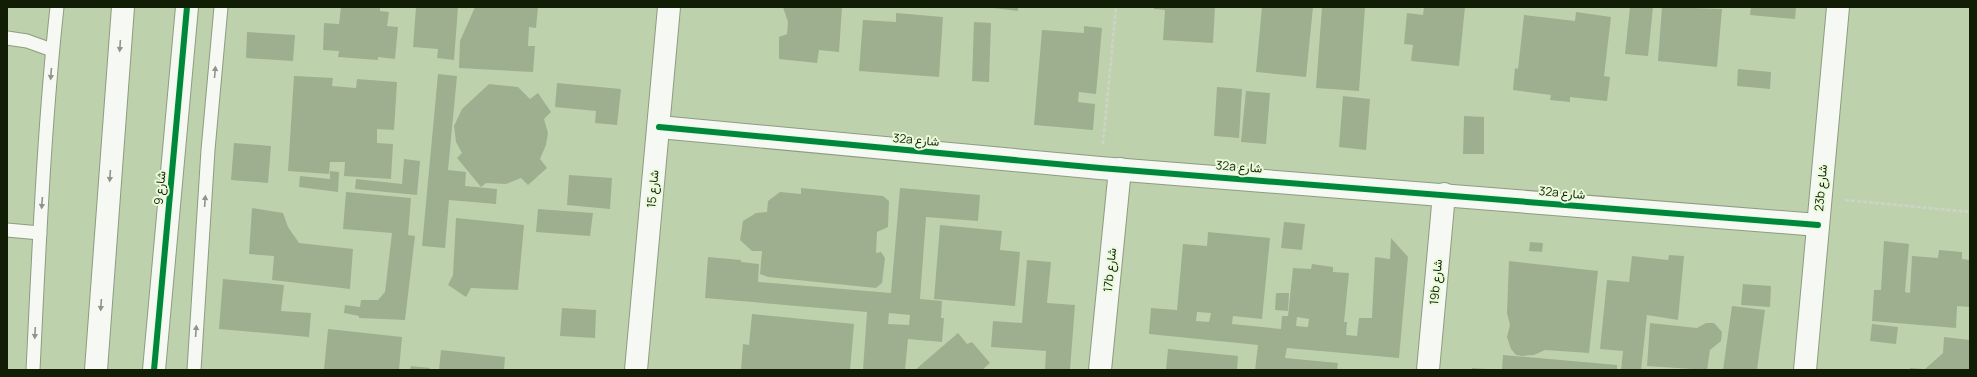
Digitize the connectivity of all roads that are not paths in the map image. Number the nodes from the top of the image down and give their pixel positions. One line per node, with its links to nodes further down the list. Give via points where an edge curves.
1 (57, 7): 8 (lane)
2 (123, 7): 16 (street, one-way to 16)
3 (187, 7): 17 (street, شارع 9)
4 (221, 7): 18 (lane, one-way to 4, via 208,150)
5 (669, 7): 9 (street, شارع 15)
6 (1838, 7): 12 (street, 23b شارع)
7 (7, 38): 8 (lane, via 27,41)
8 (52, 50): 14 (lane, one-way to 14)
9 (659, 127): 10 (street, 32a شارع); 19 (street, شارع 15)
10 (1110, 169): 11 (street, 32a شارع); 20 (street, 17b شارع)
11 (1444, 194): 12 (street, 32a شارع); 21 (street, 19b شارع)
12 (1818, 225): 22 (street, 23b شارع)
13 (7, 230): 14 (lane)
14 (40, 233): 15 (lane, one-way to 15)
15 (33, 370)
16 (96, 370)
17 (154, 370)
18 (194, 370)
19 (636, 370)
20 (1100, 370)
21 (1428, 370)
22 (1805, 370)

